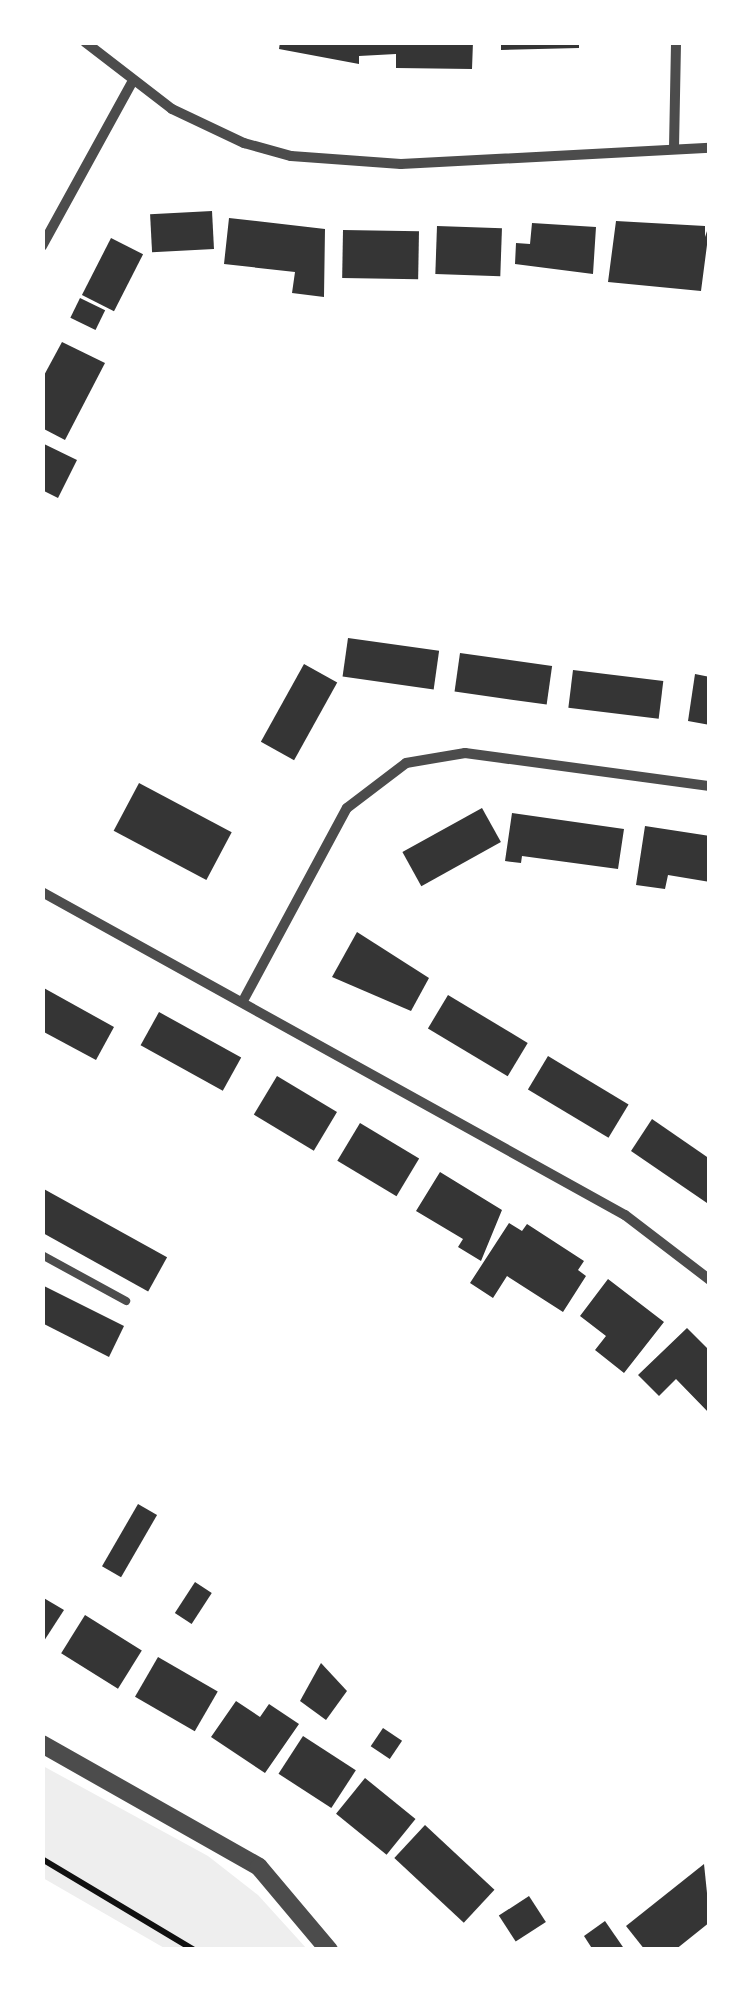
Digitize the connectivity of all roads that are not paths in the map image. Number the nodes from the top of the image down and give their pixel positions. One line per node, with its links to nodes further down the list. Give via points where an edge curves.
1 (85, 42): 3 (street)
2 (676, 42): 4 (street)
3 (131, 84): 4 (street, via 208,128 290,156 401,164); 6 (street)
4 (674, 148): 5 (street)
5 (710, 148)
6 (42, 246)
7 (710, 786): 9 (street, via 465,754 406,763 348,808)
8 (42, 892): 9 (street)
9 (244, 999): 11 (street, via 625,1214)
10 (42, 1255): 12 (lane)
11 (710, 1280)
12 (126, 1301)
13 (42, 1744): 14 (street, via 259,1867)
14 (330, 1950)

